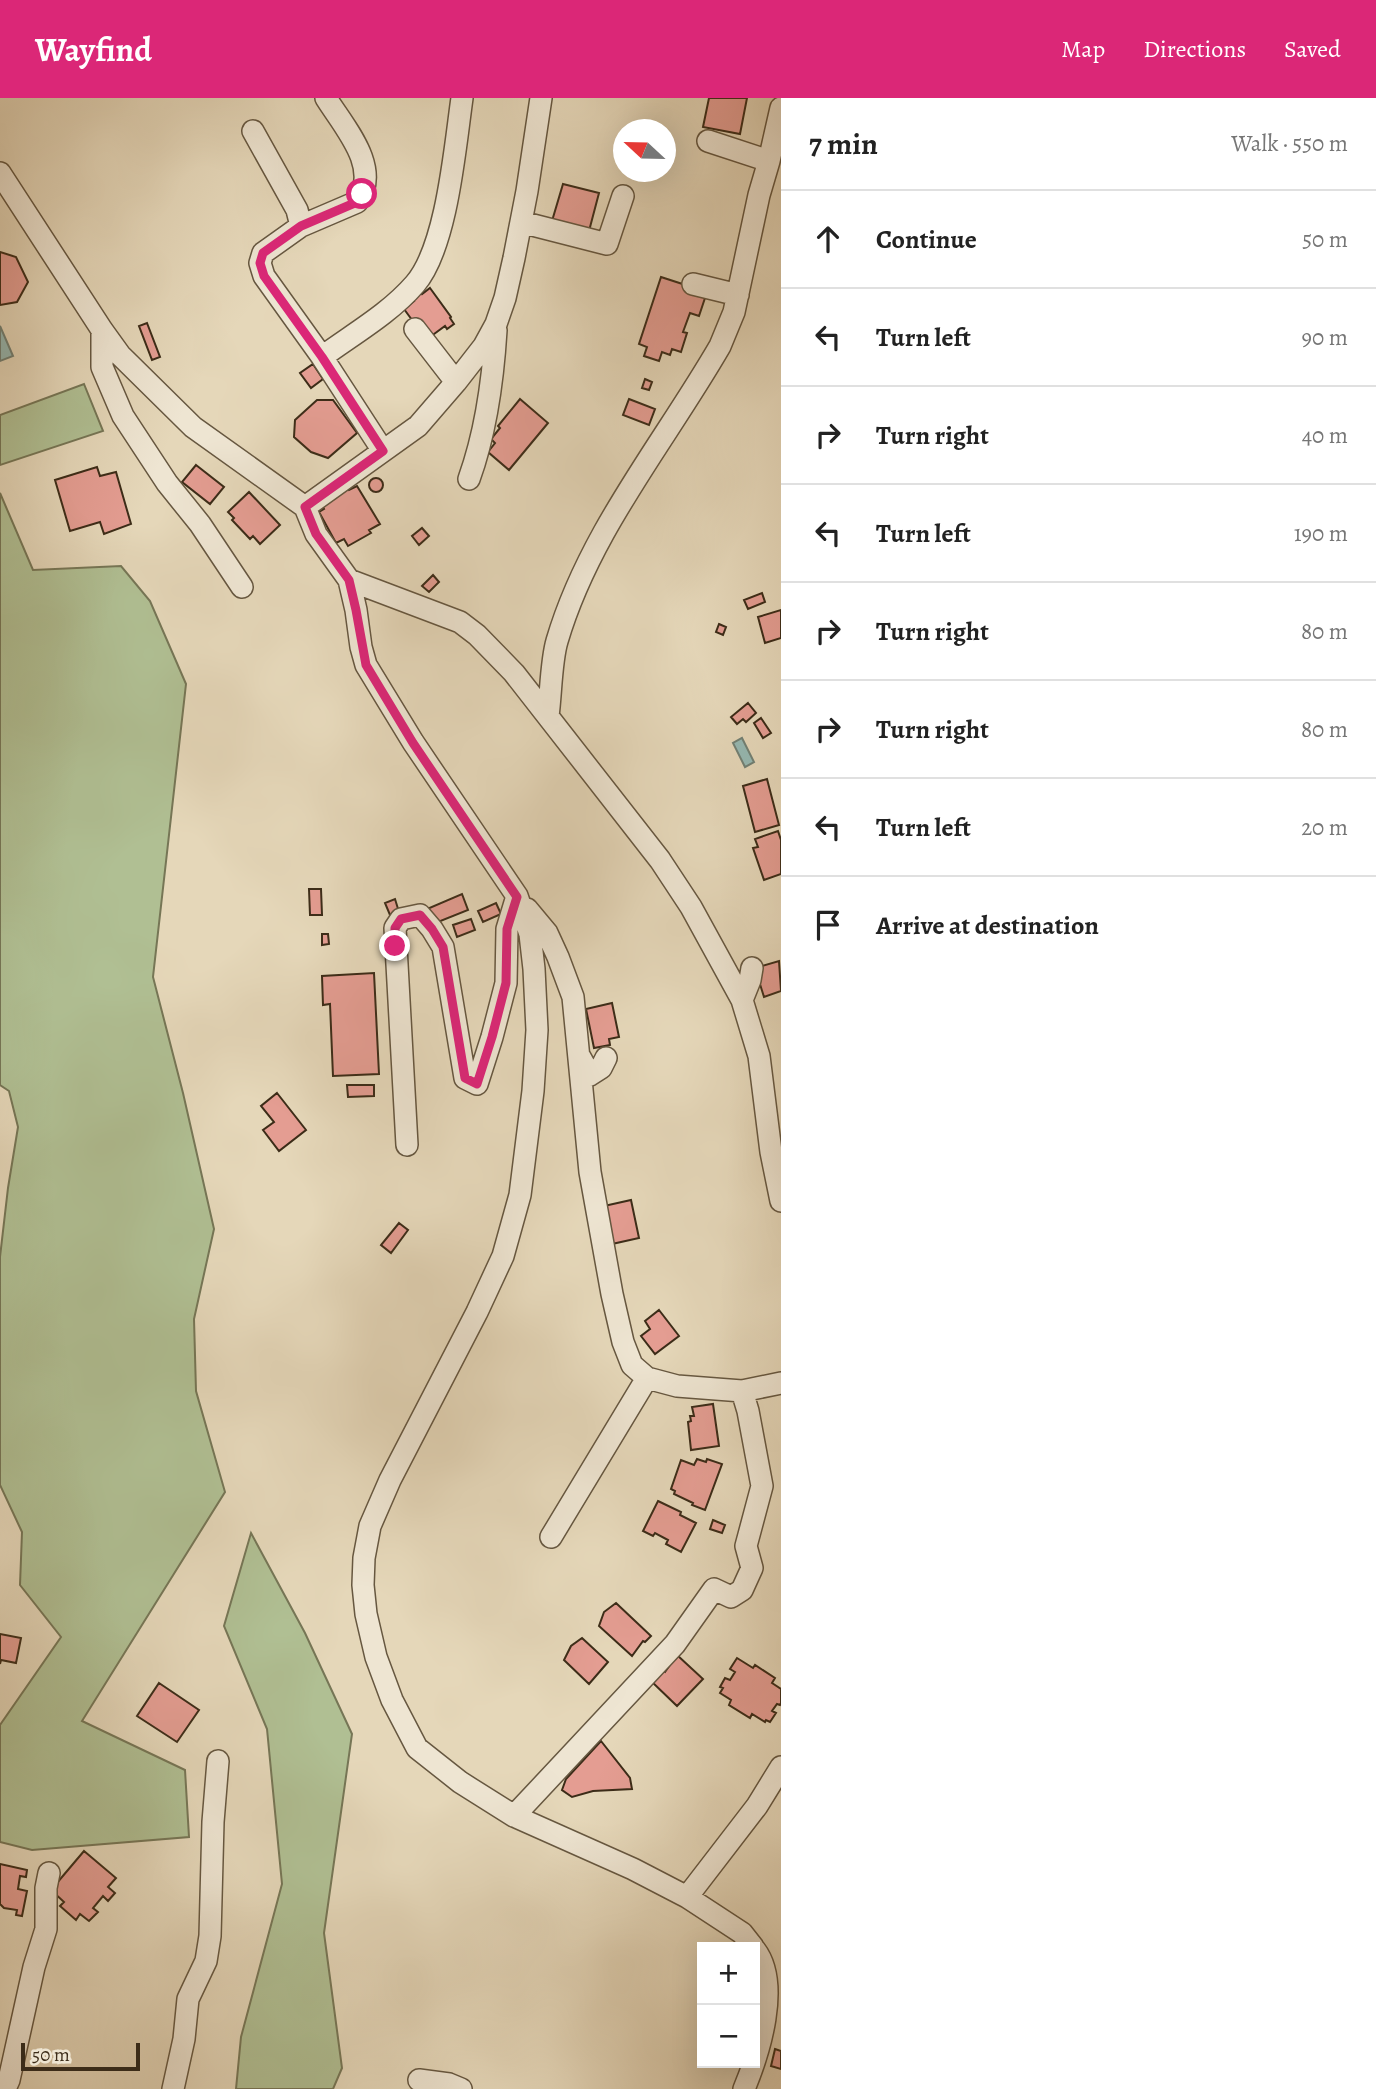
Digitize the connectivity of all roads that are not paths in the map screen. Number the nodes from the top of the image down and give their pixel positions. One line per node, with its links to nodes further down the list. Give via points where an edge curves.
1 (326, 98): 11 (street, via 358,148 367,177 357,202)
2 (462, 98): 17 (street, via 449,186 430,262 395,304)
3 (541, 98): 10 (street)
4 (781, 107): 7 (street)
5 (253, 131): 11 (street)
6 (708, 141): 7 (street)
7 (769, 161): 13 (street)
8 (0, 173): 16 (street)
9 (623, 196): 10 (street, via 607,244)
10 (521, 222): 14 (street)
11 (301, 226): 17 (street, via 263,253 260,263 264,276)
12 (693, 284): 13 (street)
13 (738, 295): 24 (street, via 720,346 580,577 556,644)
14 (496, 324): 18 (street); 20 (street, via 479,450)
15 (415, 329): 18 (street)
16 (102, 330): 21 (street, via 120,355 193,427); 23 (street, via 102,366 123,416)
17 (322, 357): 19 (street)
18 (456, 382): 19 (street, via 418,426)
19 (383, 451): 21 (street)
20 (469, 479)
21 (305, 507): 22 (street, via 316,534)
22 (349, 580): 24 (street, via 460,622 514,673); 25 (street, via 366,665)
23 (242, 587)
24 (548, 716): 27 (street, via 660,860)
25 (517, 897): 28 (street, via 547,933 558,957 573,997); 30 (street, via 507,929 506,983 477,1084 465,1078 443,947 420,915 401,919 395,928); 40 (street, via 530,934 537,1030 520,1195 503,1256 370,1526 363,1585 376,1657 417,1748)
26 (752, 968): 27 (street)
27 (742, 1000): 31 (street, via 759,1056)
28 (579, 1055): 29 (street, via 590,1075); 32 (street, via 590,1172 622,1342 632,1365)
29 (606, 1058)
30 (407, 1145)
31 (781, 1201)
32 (647, 1378): 34 (street, via 677,1386); 35 (street)
33 (781, 1383): 34 (street)
34 (742, 1391): 40 (street, via 762,1486 746,1546 752,1568 742,1590 731,1597 714,1589 675,1644)
35 (551, 1537)
36 (218, 1761): 49 (street, via 210,1936 206,1961 188,1999)
37 (781, 1767): 39 (street)
38 (781, 1803): 39 (street)
39 (757, 1806): 42 (street)
40 (514, 1816): 42 (street)
41 (50, 1873): 48 (street, via 46,1929)
42 (687, 1897): 43 (street)
43 (749, 1942)
44 (760, 1957): 45 (street)
45 (774, 1991): 46 (street)
46 (773, 2017): 51 (street)
47 (419, 2080): 50 (street)
48 (5, 2089)
49 (173, 2089)
50 (461, 2089)
51 (744, 2089)

